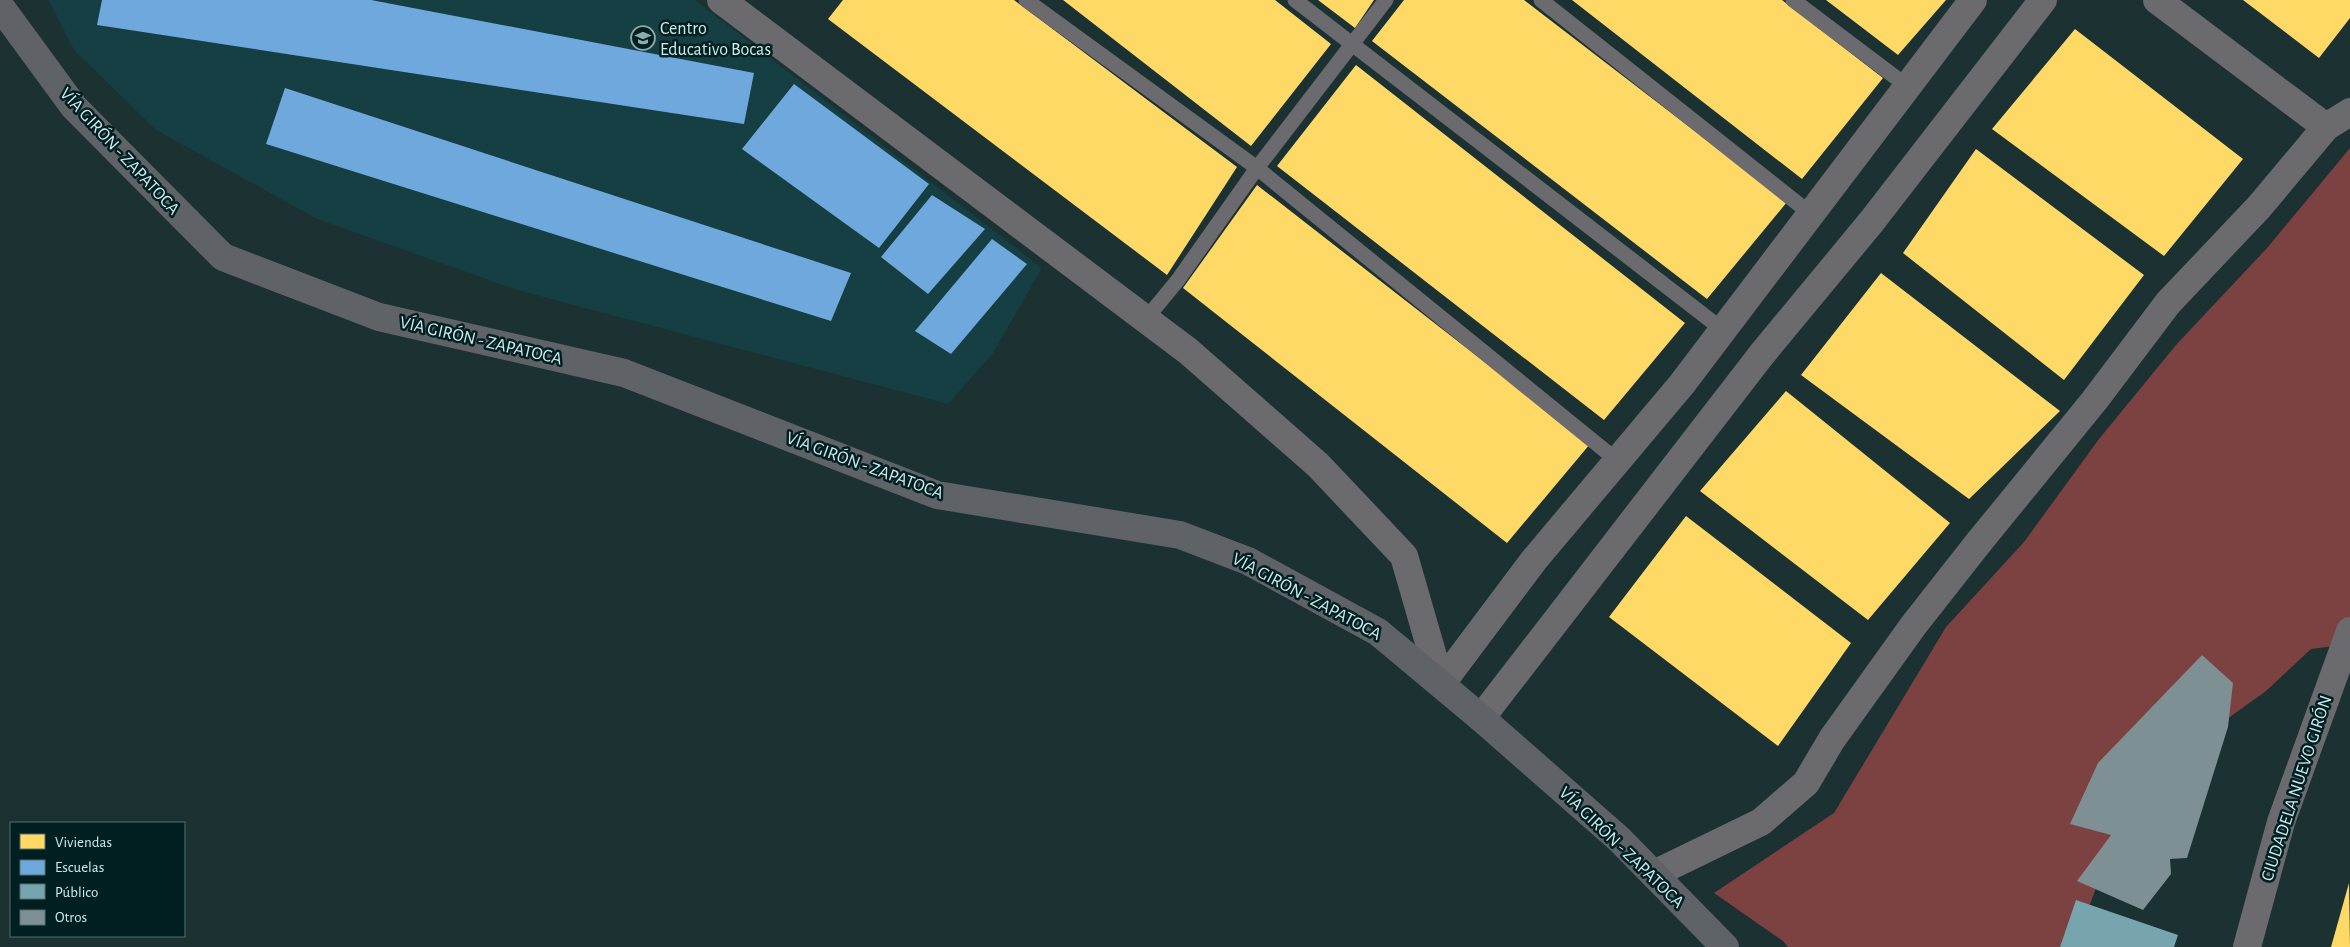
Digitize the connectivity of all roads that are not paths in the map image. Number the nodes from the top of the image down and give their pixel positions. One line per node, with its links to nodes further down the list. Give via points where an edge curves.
1 (722, 0): 11 (street)
2 (1026, 0): 16 (lane)
3 (1295, 0): 12 (lane)
4 (1386, 0): 12 (lane)
5 (1541, 0): 17 (lane)
6 (1793, 0): 13 (lane)
7 (1973, 0): 13 (street)
8 (2043, 0): 23 (street, via 1872,221 1762,354)
9 (2157, 0): 15 (street)
10 (0, 6): 22 (main road, VÍA GIRÓN - ZAPATOCA, via 74,107 223,257 379,317 624,373 937,495 1180,535 1248,561 1378,632)
11 (753, 10): 18 (street)
12 (1353, 43): 16 (lane); 19 (lane)
13 (1907, 86): 17 (street)
14 (2350, 112): 15 (street)
15 (2326, 127): 24 (street, via 2259,207 2168,303 2094,401 1913,626 1832,739 1806,783 1761,822)
16 (1257, 168): 18 (lane, via 1178,280); 20 (lane)
17 (1810, 214): 19 (street)
18 (1145, 320): 22 (street, via 1188,351 1318,466 1404,556)
19 (1723, 330): 20 (street)
20 (1619, 462): 22 (street, via 1534,560)
21 (2350, 631): 26 (street, CIUDADELA NUEVO GIRÓN, via 2281,822)
22 (1441, 684): 23 (main road, VÍA GIRÓN - ZAPATOCA)
23 (1482, 718): 24 (main road, VÍA GIRÓN - ZAPATOCA, via 1620,839)
24 (1654, 874): 25 (main road, VÍA GIRÓN - ZAPATOCA)
25 (1724, 947)
26 (2247, 947)

